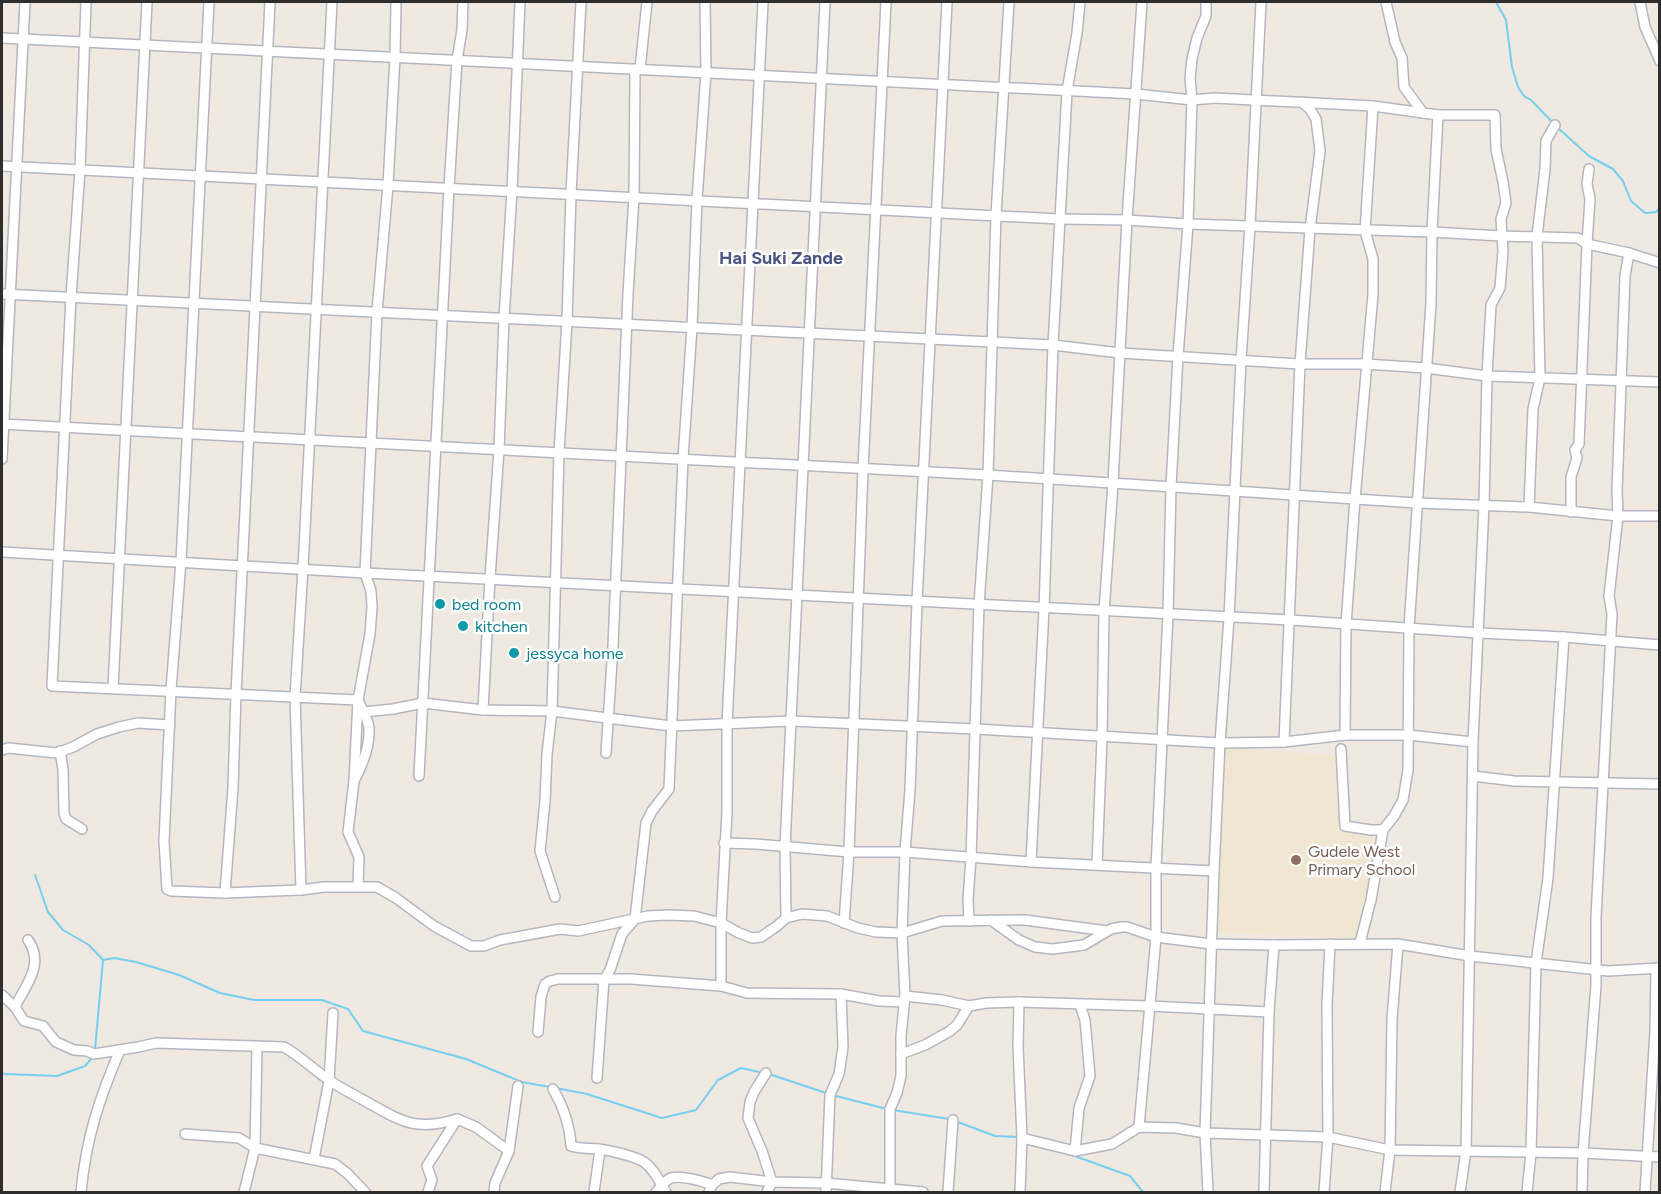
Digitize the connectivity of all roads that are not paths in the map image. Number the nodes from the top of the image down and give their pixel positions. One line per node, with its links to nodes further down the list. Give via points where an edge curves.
1 (25, 2): 25 (street)
2 (86, 2): 26 (street)
3 (147, 2): 27 (street)
4 (209, 2): 28 (street)
5 (270, 2): 29 (street)
6 (332, 2): 30 (street)
7 (396, 2): 31 (street)
8 (463, 2): 32 (street)
9 (520, 2): 34 (street)
10 (581, 2): 35 (street)
11 (647, 2): 36 (street)
12 (705, 2): 37 (street)
13 (763, 2): 38 (street)
14 (825, 2): 39 (street)
15 (886, 2): 40 (street)
16 (947, 2): 41 (street)
17 (1009, 2): 42 (street)
18 (1080, 2): 43 (street)
19 (1142, 2): 44 (street)
20 (1206, 2): 45 (street, via 1206,16 1192,59)
21 (1261, 2): 46 (street)
22 (1386, 2): 49 (street, via 1402,58 1404,87)
23 (1640, 2): 33 (street)
24 (2, 38): 25 (street)
25 (22, 39): 26 (street); 53 (street)
26 (84, 42): 27 (street); 55 (street)
27 (145, 45): 28 (street); 56 (street)
28 (206, 48): 29 (street); 57 (street)
29 (268, 51): 30 (street); 58 (street)
30 (329, 54): 31 (street); 59 (street)
31 (395, 57): 32 (street); 60 (street)
32 (457, 60): 34 (street); 61 (street)
33 (1659, 61)
34 (518, 63): 35 (street); 62 (street)
35 (578, 66): 36 (street); 63 (street)
36 (638, 69): 37 (street); 64 (street)
37 (706, 72): 38 (street); 65 (street)
38 (758, 75): 39 (street); 66 (street)
39 (822, 79): 40 (street); 67 (street)
40 (882, 81): 41 (street); 68 (street)
41 (943, 84): 42 (street); 69 (street)
42 (1004, 88): 43 (street); 70 (street)
43 (1067, 91): 44 (street); 71 (street)
44 (1136, 94): 45 (street); 72 (street)
45 (1192, 100): 46 (street); 73 (street)
46 (1255, 100): 47 (street); 74 (street)
47 (1302, 102): 48 (street); 75 (street, via 1316,119 1320,151)
48 (1374, 106): 49 (street); 76 (street)
49 (1423, 113): 50 (street)
50 (1438, 115): 77 (street); 78 (street, via 1495,115 1496,149 1506,203)
51 (1555, 125): 79 (street, via 1546,141)
52 (2, 166): 53 (street)
53 (16, 166): 55 (street); 83 (street)
54 (1589, 169): 80 (street)
55 (80, 170): 56 (street); 84 (street)
56 (139, 173): 57 (street); 85 (street)
57 (200, 176): 58 (street); 86 (street)
58 (261, 179): 59 (street); 87 (street)
59 (322, 182): 60 (street); 88 (street)
60 (388, 185): 61 (street); 89 (street)
61 (449, 188): 62 (street); 90 (street)
62 (512, 191): 63 (street); 91 (street)
63 (571, 194): 64 (street); 92 (street)
64 (634, 197): 65 (street); 93 (street)
65 (697, 200): 66 (street); 94 (street)
66 (753, 203): 67 (street); 95 (street)
67 (815, 206): 68 (street); 96 (street)
68 (876, 209): 69 (street); 97 (street)
69 (935, 212): 70 (street); 98 (street)
70 (996, 215): 71 (street); 99 (street)
71 (1060, 219): 72 (street); 100 (street)
72 (1127, 220): 73 (street); 101 (street)
73 (1188, 224): 74 (street); 102 (street)
74 (1250, 226): 75 (street); 103 (street)
75 (1310, 229): 76 (street); 104 (street)
76 (1365, 231): 77 (street); 105 (street, via 1373,259)
77 (1432, 232): 78 (street); 106 (street)
78 (1501, 236): 79 (street); 107 (street, via 1502,271 1500,288 1491,305)
79 (1537, 236): 80 (street, via 1578,238); 108 (street)
80 (1587, 244): 81 (street); 109 (street)
81 (1629, 253): 82 (street); 110 (street)
82 (1659, 263)
83 (6, 294): 84 (street); 112 (street)
84 (71, 297): 85 (street); 113 (street)
85 (132, 300): 86 (street); 114 (street)
86 (194, 303): 87 (street); 115 (street)
87 (255, 306): 88 (street); 116 (street)
88 (316, 309): 89 (street); 117 (street)
89 (376, 312): 90 (street); 118 (street)
90 (442, 315): 91 (street); 119 (street)
91 (504, 318): 92 (street); 120 (street)
92 (567, 321): 93 (street); 121 (street)
93 (627, 324): 94 (street); 122 (street)
94 (692, 327): 95 (street); 124 (street)
95 (746, 330): 96 (street); 125 (street)
96 (808, 333): 97 (street); 126 (street)
97 (870, 336): 98 (street); 127 (street)
98 (929, 339): 99 (street); 128 (street)
99 (992, 342): 100 (street); 129 (street)
100 (1053, 345): 101 (street); 130 (street)
101 (1120, 353): 102 (street); 131 (street)
102 (1178, 356): 103 (street); 132 (street)
103 (1241, 360): 104 (street); 133 (street)
104 (1300, 364): 105 (street); 134 (street)
105 (1366, 364): 106 (street); 135 (street)
106 (1426, 368): 107 (street); 136 (street)
107 (1487, 376): 108 (street); 137 (street)
108 (1540, 378): 109 (street); 138 (street, via 1533,409)
109 (1581, 379): 110 (street); 139 (street)
110 (1622, 381): 111 (street); 140 (street)
111 (1659, 382)
112 (2, 424): 113 (street); 123 (street)
113 (65, 427): 114 (street); 143 (street)
114 (126, 430): 115 (street); 144 (street)
115 (187, 434): 116 (street); 145 (street)
116 (249, 437): 117 (street); 146 (street)
117 (310, 440): 118 (street); 147 (street)
118 (372, 444): 119 (street); 148 (street)
119 (437, 446): 120 (street); 149 (street)
120 (499, 450): 121 (street); 150 (street)
121 (559, 453): 122 (street); 151 (street)
122 (620, 456): 124 (street); 152 (street)
123 (2, 459)
124 (683, 459): 125 (street); 153 (street)
125 (741, 462): 126 (street); 154 (street)
126 (802, 466): 127 (street); 155 (street)
127 (863, 469): 128 (street); 156 (street)
128 (924, 472): 129 (street); 157 (street)
129 (988, 475): 130 (street); 158 (street)
130 (1049, 479): 131 (street); 159 (street)
131 (1113, 483): 132 (street); 160 (street)
132 (1171, 487): 133 (street); 161 (street)
133 (1234, 491): 134 (street); 162 (street)
134 (1295, 495): 135 (street); 163 (street)
135 (1355, 499): 136 (street); 164 (street)
136 (1417, 503): 137 (street); 165 (street)
137 (1484, 505): 138 (street); 166 (street)
138 (1529, 507): 139 (street)
139 (1571, 512): 140 (street)
140 (1618, 516): 141 (street); 168 (street, via 1609,596)
141 (1659, 516)
142 (2, 552): 143 (street)
143 (58, 555): 144 (street); 170 (street, via 52,686)
144 (119, 558): 145 (street); 170 (street)
145 (181, 561): 146 (street); 171 (street)
146 (242, 565): 147 (street); 172 (street)
147 (303, 568): 148 (street); 173 (street)
148 (365, 573): 149 (street); 174 (street, via 372,607)
149 (430, 575): 150 (street); 175 (street)
150 (490, 578): 151 (street); 176 (street)
151 (555, 582): 152 (street); 177 (street)
152 (615, 586): 153 (street); 179 (street)
153 (677, 588): 154 (street); 184 (street)
154 (733, 591): 155 (street); 181 (street)
155 (797, 594): 156 (street); 180 (street)
156 (859, 599): 157 (street); 182 (street)
157 (917, 602): 158 (street); 185 (street)
158 (979, 605): 159 (street); 186 (street)
159 (1044, 609): 160 (street); 187 (street)
160 (1104, 612): 161 (street); 190 (street)
161 (1168, 614): 162 (street); 191 (street)
162 (1229, 618): 163 (street); 194 (street)
163 (1291, 620): 164 (street); 192 (street)
164 (1346, 625): 165 (street); 188 (street)
165 (1409, 628): 166 (street); 189 (street)
166 (1479, 633): 167 (street); 193 (street)
167 (1564, 637): 168 (street); 202 (street)
168 (1611, 642): 169 (street); 203 (street)
169 (1659, 645)
170 (113, 688): 171 (street)
171 (171, 690): 172 (street); 183 (street)
172 (236, 694): 173 (street); 218 (street)
173 (295, 697): 174 (street); 217 (street)
174 (358, 700): 178 (street); 201 (street)
175 (423, 703): 176 (street); 178 (street); 199 (street)
176 (483, 710): 177 (street)
177 (552, 711): 179 (street); 219 (street, via 540,851)
178 (364, 712): 201 (street, via 369,727 367,742)
179 (609, 719): 184 (street); 198 (street)
180 (791, 721): 181 (street); 182 (street); 208 (street)
181 (727, 723): 184 (street); 207 (street)
182 (854, 724): 185 (street); 209 (street)
183 (170, 725): 197 (street, via 138,723 119,727); 218 (street, via 164,841 167,889)
184 (671, 726): 221 (street, via 669,789 646,823)
185 (912, 728): 186 (street); 210 (street)
186 (976, 729): 187 (street); 211 (street)
187 (1037, 733): 190 (street); 212 (street)
188 (1345, 735): 189 (street); 192 (street)
189 (1408, 735): 193 (street); 206 (street, via 1403,800)
190 (1102, 738): 191 (street); 213 (street)
191 (1162, 740): 194 (street); 214 (street)
192 (1284, 742): 194 (street)
193 (1473, 742): 200 (street)
194 (1220, 743): 215 (street)
195 (1341, 749): 206 (street, via 1345,826)
196 (2, 750): 197 (street)
197 (60, 751): 205 (street, via 64,813 66,819)
198 (606, 753)
199 (419, 776)
200 (1473, 776): 202 (street); 235 (street)
201 (354, 781): 216 (street, via 348,832 359,857)
202 (1554, 781): 203 (street); 236 (street, via 1548,878)
203 (1603, 783): 204 (street); 238 (street)
204 (1659, 784)
205 (82, 829)
206 (1383, 830): 230 (street)
207 (724, 843): 208 (street); 224 (street)
208 (785, 847): 209 (street); 220 (street)
209 (849, 852): 210 (street); 225 (street)
210 (905, 852): 211 (street); 227 (street)
211 (971, 858): 212 (street); 223 (street)
212 (1031, 862): 213 (street)
213 (1097, 865): 214 (street)
214 (1156, 868): 215 (street); 228 (street)
215 (1214, 871): 231 (street)
216 (358, 886): 217 (street); 221 (street, via 377,887 471,946)
217 (301, 890): 218 (street)
218 (225, 893)
219 (555, 897)
220 (786, 918): 224 (street, via 761,937 752,938); 225 (street, via 802,914 827,916)
221 (635, 919): 224 (street, via 685,915); 239 (street, via 622,934)
222 (991, 920): 223 (street); 226 (street, via 1025,920); 226 (street, via 1018,940 1053,949 1084,945)
223 (969, 921): 227 (street, via 942,921)
224 (721, 923): 240 (street)
225 (844, 923): 227 (street, via 876,932)
226 (1107, 931): 228 (street, via 1127,927)
227 (902, 933): 243 (street)
228 (1156, 938): 231 (street); 247 (street)
229 (28, 939): 248 (street, via 36,964)
230 (1360, 943): 232 (street); 233 (street)
231 (1211, 944): 234 (street); 249 (street)
232 (1330, 944): 234 (street); 267 (street, via 1326,1005)
233 (1398, 944): 235 (street); 271 (street, via 1392,1019)
234 (1274, 945): 250 (street)
235 (1470, 956): 236 (street); 274 (street)
236 (1536, 963): 238 (street); 275 (street)
237 (1658, 968): 238 (street); 277 (street)
238 (1595, 969): 276 (street)
239 (604, 980): 240 (street); 252 (street, via 558,979 545,984); 257 (street)
240 (721, 986): 241 (street, via 747,993)
241 (841, 994): 243 (street, via 879,1001); 281 (street, via 843,1047 839,1074 830,1095)
242 (2, 995): 248 (street)
243 (904, 999): 246 (street); 255 (street)
244 (1019, 1002): 245 (street); 246 (street); 268 (street)
245 (1080, 1005): 247 (street); 273 (street, via 1090,1076 1079,1108)
246 (969, 1006): 255 (street, via 950,1031)
247 (1150, 1006): 249 (street); 263 (street)
248 (15, 1008): 254 (street, via 24,1021 43,1026 56,1042 74,1050 94,1054)
249 (1209, 1008): 250 (street); 264 (street)
250 (1269, 1012): 266 (street)
251 (333, 1013): 258 (street)
252 (538, 1032)
253 (257, 1046): 254 (street, via 156,1042); 258 (street, via 284,1047); 269 (street)
254 (120, 1050): 285 (street, via 90,1130)
255 (901, 1054): 284 (street, via 897,1093 890,1109)
256 (766, 1073): 280 (street, via 754,1092 748,1118)
257 (597, 1078)
258 (329, 1081): 261 (street, via 411,1123 442,1124); 279 (street)
259 (518, 1086): 272 (street)
260 (553, 1089): 270 (street, via 569,1125 571,1146)
261 (458, 1119): 272 (street); 288 (street, via 428,1166 432,1180)
262 (953, 1120): 293 (street)
263 (1139, 1127): 264 (street); 273 (street, via 1112,1144)
264 (1205, 1132): 266 (street); 295 (street)
265 (185, 1134): 269 (street, via 239,1138)
266 (1265, 1136): 267 (street); 296 (street)
267 (1328, 1137): 271 (street); 297 (street)
268 (1022, 1138): 273 (street); 294 (street)
269 (255, 1148): 279 (street); 286 (street)
270 (600, 1150): 283 (street, via 644,1162); 290 (street)
271 (1390, 1150): 274 (street); 298 (street)
272 (509, 1151): 289 (street)
273 (1075, 1151)
274 (1466, 1151): 275 (street); 299 (street)
275 (1531, 1153): 276 (street); 300 (street)
276 (1583, 1153): 277 (street); 301 (street)
277 (1646, 1156): 278 (street); 302 (street)
278 (1659, 1157)
279 (314, 1159): 287 (street, via 335,1164)
280 (772, 1182): 281 (street); 282 (street, via 730,1177 719,1179); 291 (street)
281 (826, 1188): 284 (street)
282 (710, 1189): 283 (street, via 696,1180 672,1178)
283 (662, 1191)
284 (890, 1191): 292 (street)
285 (81, 1192)
286 (244, 1192)
287 (365, 1192)
288 (428, 1192)
289 (494, 1192)
290 (594, 1192)
291 (767, 1192)
292 (922, 1192)
293 (948, 1192)
294 (1020, 1192)
295 (1208, 1192)
296 (1264, 1192)
297 (1324, 1192)
298 (1385, 1192)
299 (1460, 1192)
300 (1527, 1192)
301 (1582, 1192)
302 (1645, 1192)

